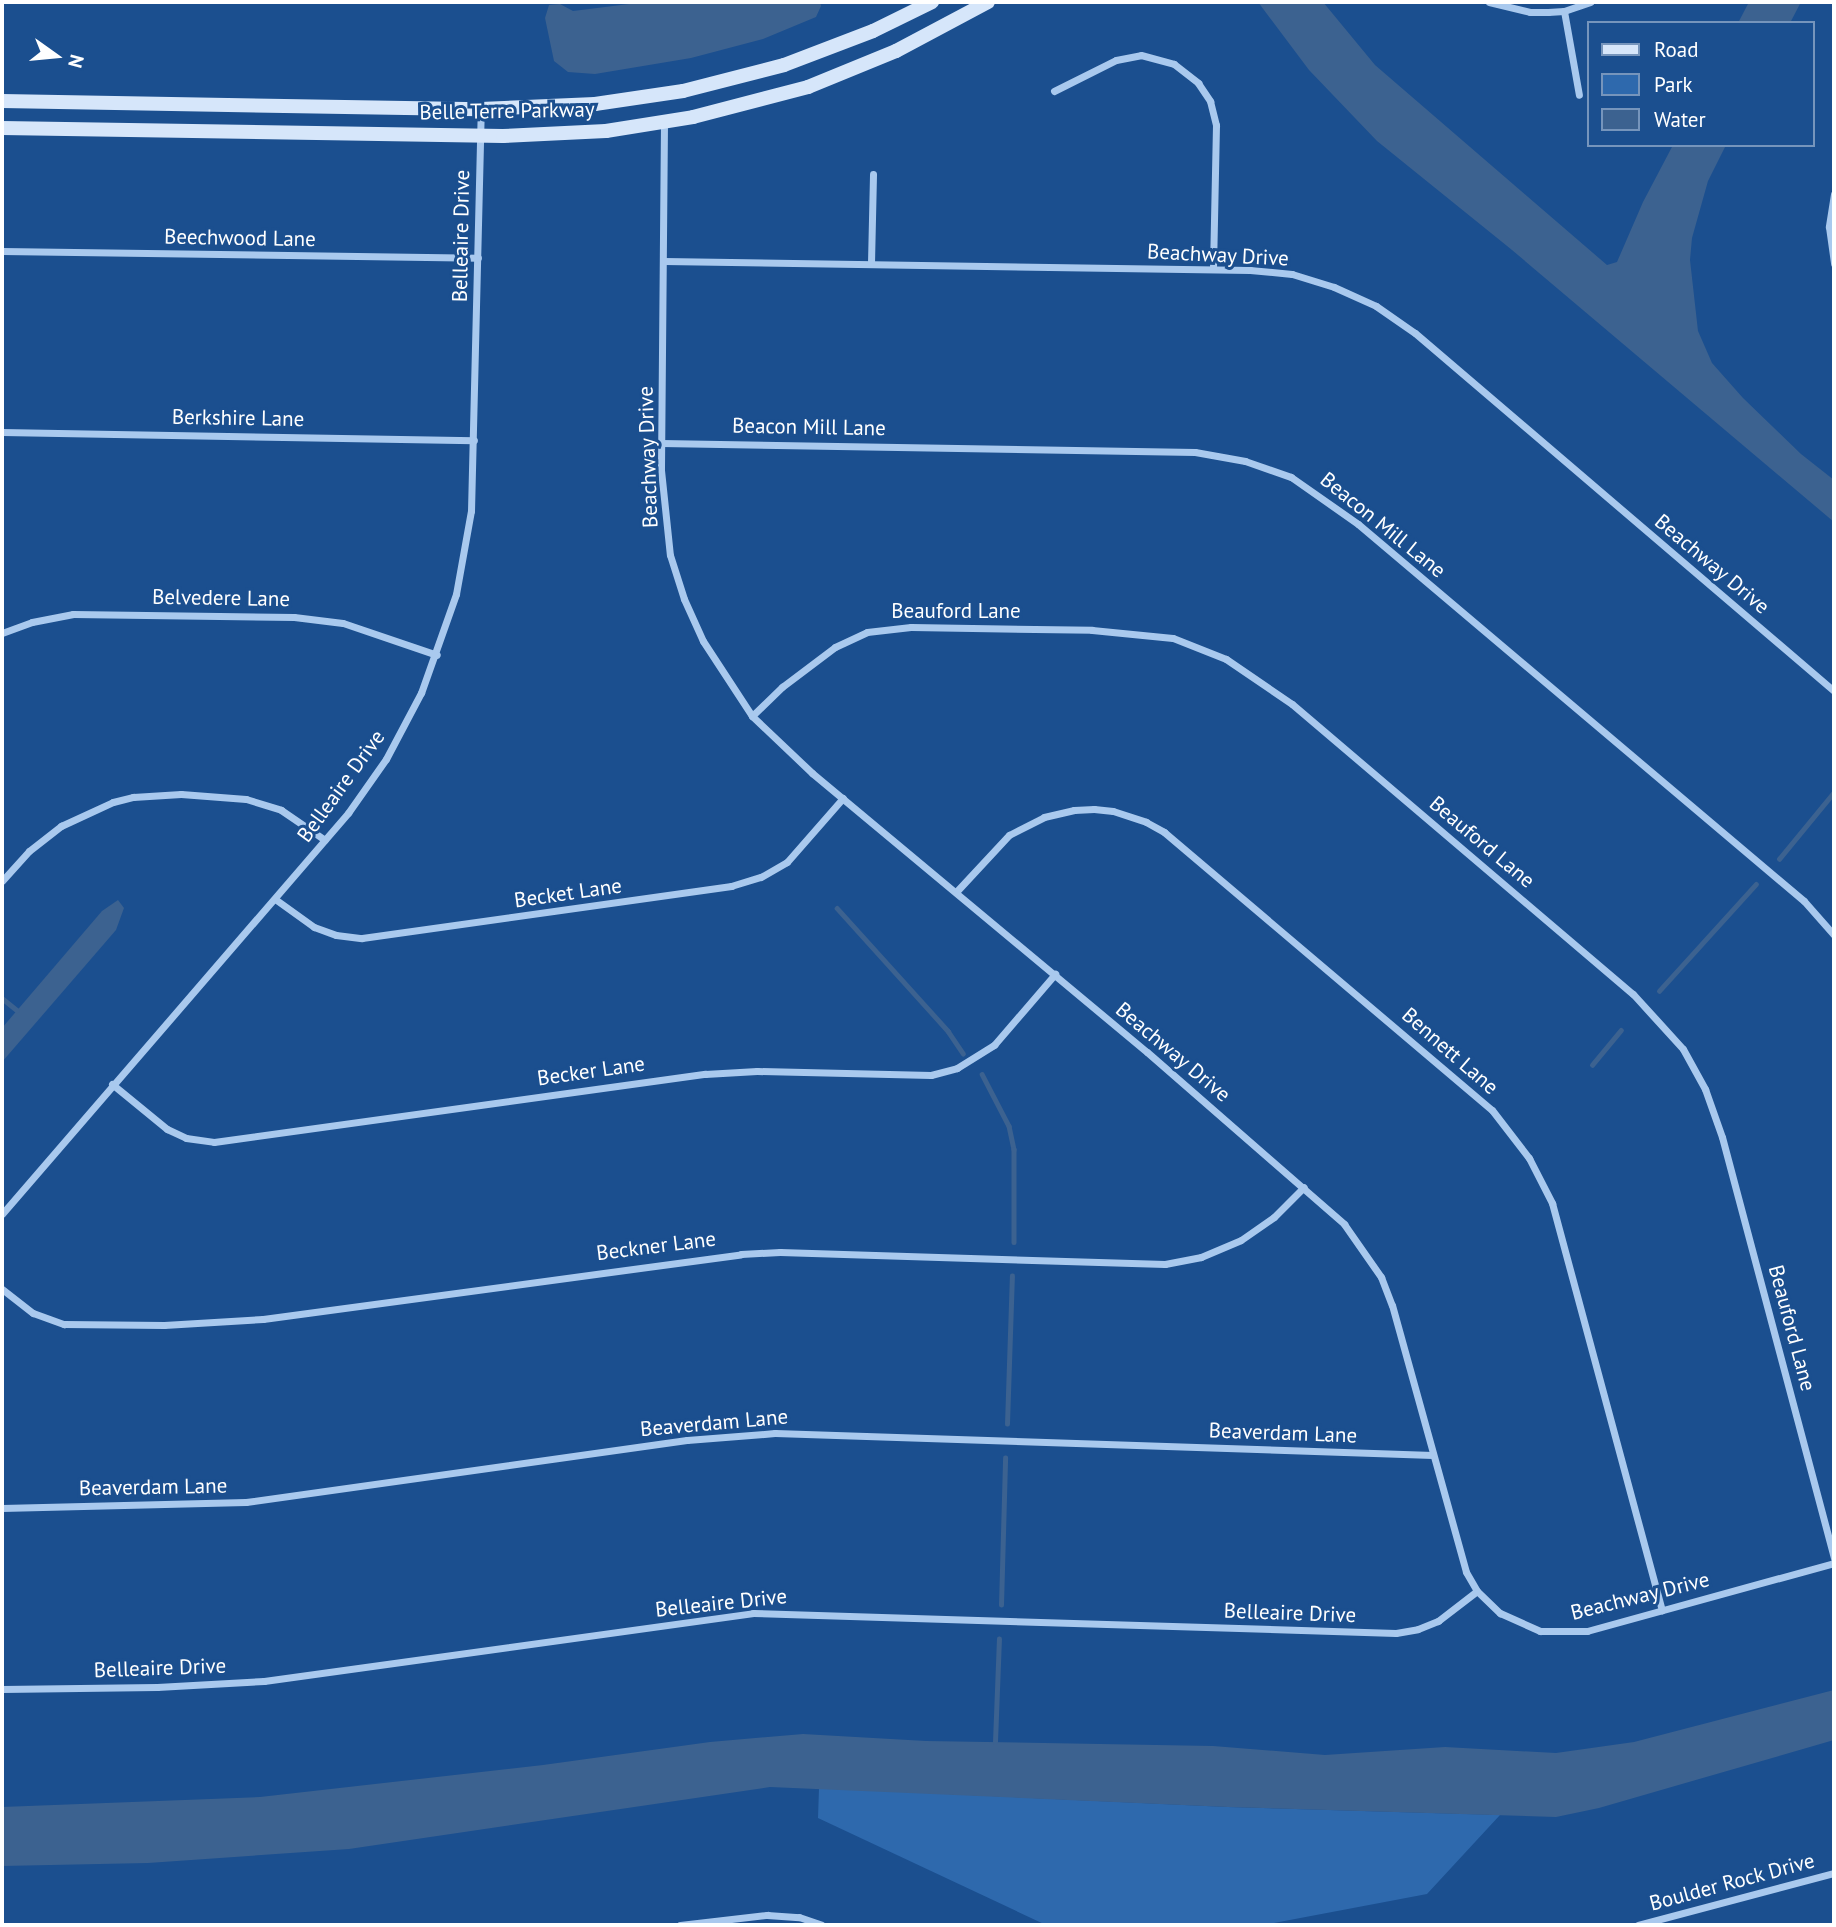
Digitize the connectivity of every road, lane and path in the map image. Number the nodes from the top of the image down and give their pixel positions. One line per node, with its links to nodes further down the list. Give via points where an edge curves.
1 (932, 2): 9 (main road, Belle Terre Parkway, via 841,45 736,79 624,101)
2 (988, 2): 10 (main road, Belle Terre Parkway, via 928,36 829,79 761,101)
3 (1489, 2): 5 (street, via 1530,12)
4 (1590, 2): 5 (street)
5 (1564, 11): 7 (street)
6 (1054, 91): 20 (street, via 1109,63 1141,55 1174,64 1198,82 1216,125)
7 (1579, 96)
8 (2, 101): 9 (main road, Belle Terre Parkway)
9 (481, 109): 12 (street, Belleaire Drive)
10 (664, 123): 12 (main road, Belle Terre Parkway, via 577,134); 17 (street, Beachway Drive)
11 (2, 128): 12 (main road, Belle Terre Parkway)
12 (481, 135): 16 (street, Belleaire Drive)
13 (873, 174): 18 (street)
14 (1834, 194): 19 (street, via 1829,227)
15 (2, 251): 16 (street, Beechwood Lane)
16 (478, 258): 22 (street, Belleaire Drive)
17 (664, 261): 18 (street, Beachway Drive); 23 (street, Beachway Drive)
18 (871, 263): 20 (street, Beachway Drive)
19 (1834, 264)
20 (1213, 269): 26 (street, Beachway Drive, via 1303,277 1356,296 1392,316)
21 (2, 432): 22 (street, Berkshire Lane)
22 (474, 440): 25 (street, Belleaire Drive, via 464,557)
23 (661, 443): 27 (street, Beachway Drive, via 670,555 684,600 713,661); 33 (street, Beacon Mill Lane, via 1195,452 1245,461 1291,477 1379,541 1804,901)
24 (2, 633): 25 (street, Belvedere Lane, via 52,617 95,613 303,617 366,629)
25 (437, 655): 29 (street, Belleaire Drive, via 386,759)
26 (1834, 691)
27 (752, 716): 28 (street, Beachway Drive); 41 (street, Beauford Lane, via 835,647 867,632 911,627 1092,629 1173,638 1226,659 1292,704 1633,994 1684,1049 1706,1089 1722,1137)
28 (843, 798): 31 (street, Beachway Drive); 32 (street, Becket Lane, via 787,862 761,877 731,886 362,938 313,927)
29 (325, 840): 30 (street, via 281,810 246,799 181,794 133,797 61,826 29,851); 32 (street, Belleaire Drive)
30 (2, 881)
31 (956, 892): 34 (street, Beachway Drive); 43 (street, Bennett Lane, via 1009,835 1044,817 1094,809 1146,822 1164,832 1492,1110 1529,1158 1552,1203)
32 (275, 899): 35 (street, Belleaire Drive)
33 (1834, 935)
34 (1055, 974): 35 (street, Becker Lane, via 994,1045 957,1069 931,1075 705,1074 214,1142 167,1129); 36 (street, Beachway Drive)
35 (112, 1084): 37 (street, Belleaire Drive)
36 (1304, 1187): 38 (street, Beckner Lane, via 1274,1217 1241,1240 1201,1257 1165,1264 741,1254 263,1319 150,1325 54,1322); 39 (street, Beachway Drive, via 1343,1224 1381,1278 1398,1323)
37 (2, 1214)
38 (2, 1289)
39 (1433, 1455): 40 (street, Beaverdam Lane, via 775,1433 687,1440 253,1501); 42 (street, Beachway Drive, via 1458,1550)
40 (2, 1508)
41 (1834, 1561): 43 (street, Beachway Drive)
42 (1478, 1591): 43 (street, Beachway Drive, via 1511,1620 1554,1633 1587,1631); 44 (street, Belleaire Drive, via 1428,1626 1396,1633 769,1612 264,1681)
43 (1662, 1610)
44 (2, 1689)
45 (1834, 1873): 48 (street, Boulder Rock Drive)
46 (680, 1925): 47 (street, via 767,1914)
47 (822, 1925)
48 (1638, 1925)

